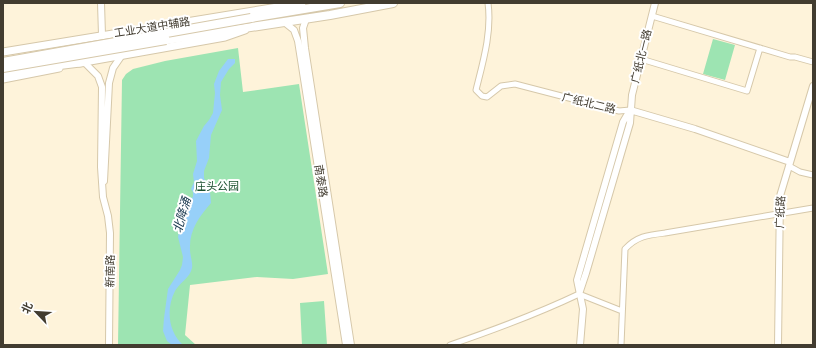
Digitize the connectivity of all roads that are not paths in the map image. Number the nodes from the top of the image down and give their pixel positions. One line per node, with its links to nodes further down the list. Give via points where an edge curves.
1 (101, 3): 12 (street)
2 (302, 3): 7 (main road, 工业大道中辅路)
3 (340, 3): 18 (main road, bridge)
4 (393, 3): 9 (main road)
5 (488, 3): 26 (street, 广纸北二路, via 490,15 476,90 482,96 487,97 500,86 515,84 619,111)
6 (655, 3): 8 (street, 广纸北一路)
7 (288, 4): 12 (main road, 工业大道中辅路)
8 (652, 16): 14 (street); 17 (street, 广纸北一路)
9 (306, 19): 10 (main road); 37 (street, 南泰路, via 303,28 306,56)
10 (284, 22): 11 (main road); 36 (street, 南泰路, via 294,30 298,41)
11 (256, 26): 16 (main road, 工业大道中辅路, via 225,37); 22 (main road, bridge)
12 (102, 35): 13 (main road, 工业大道中辅路)
13 (61, 43): 15 (main road, 工业大道中辅路); 21 (street, via 71,48 75,58)
14 (760, 48): 17 (street, via 747,91); 20 (street, via 790,58)
15 (3, 52)
16 (122, 55): 19 (main road, 工业大道中辅路); 29 (street, 新南路, via 113,68 109,83)
17 (641, 59): 26 (street, 广纸北一路)
18 (3, 62)
19 (84, 62): 21 (main road); 29 (street, 新南路, via 98,76 102,87 100,167)
20 (813, 62)
21 (60, 66): 23 (main road); 24 (main road)
22 (3, 68)
23 (3, 72)
24 (3, 79)
25 (813, 86): 27 (street, 广纸路)
26 (630, 110): 27 (street, 广纸北二路, via 695,129); 32 (street, 广纸北一路, via 623,122 577,280)
27 (789, 164): 28 (street, via 800,172); 31 (street, 广纸路, via 780,196)
28 (813, 175)
29 (103, 197): 35 (street, 新南路, via 110,233)
30 (813, 208): 31 (street)
31 (779, 214): 33 (street, via 647,235 631,243 625,249); 34 (street, 广纸路)
32 (579, 294): 33 (street); 38 (street); 39 (street, 广纸北一路, via 582,309)
33 (622, 311): 40 (street)
34 (779, 344)
35 (109, 345)
36 (346, 345)
37 (351, 345)
38 (450, 345)
39 (580, 345)
40 (621, 345)

